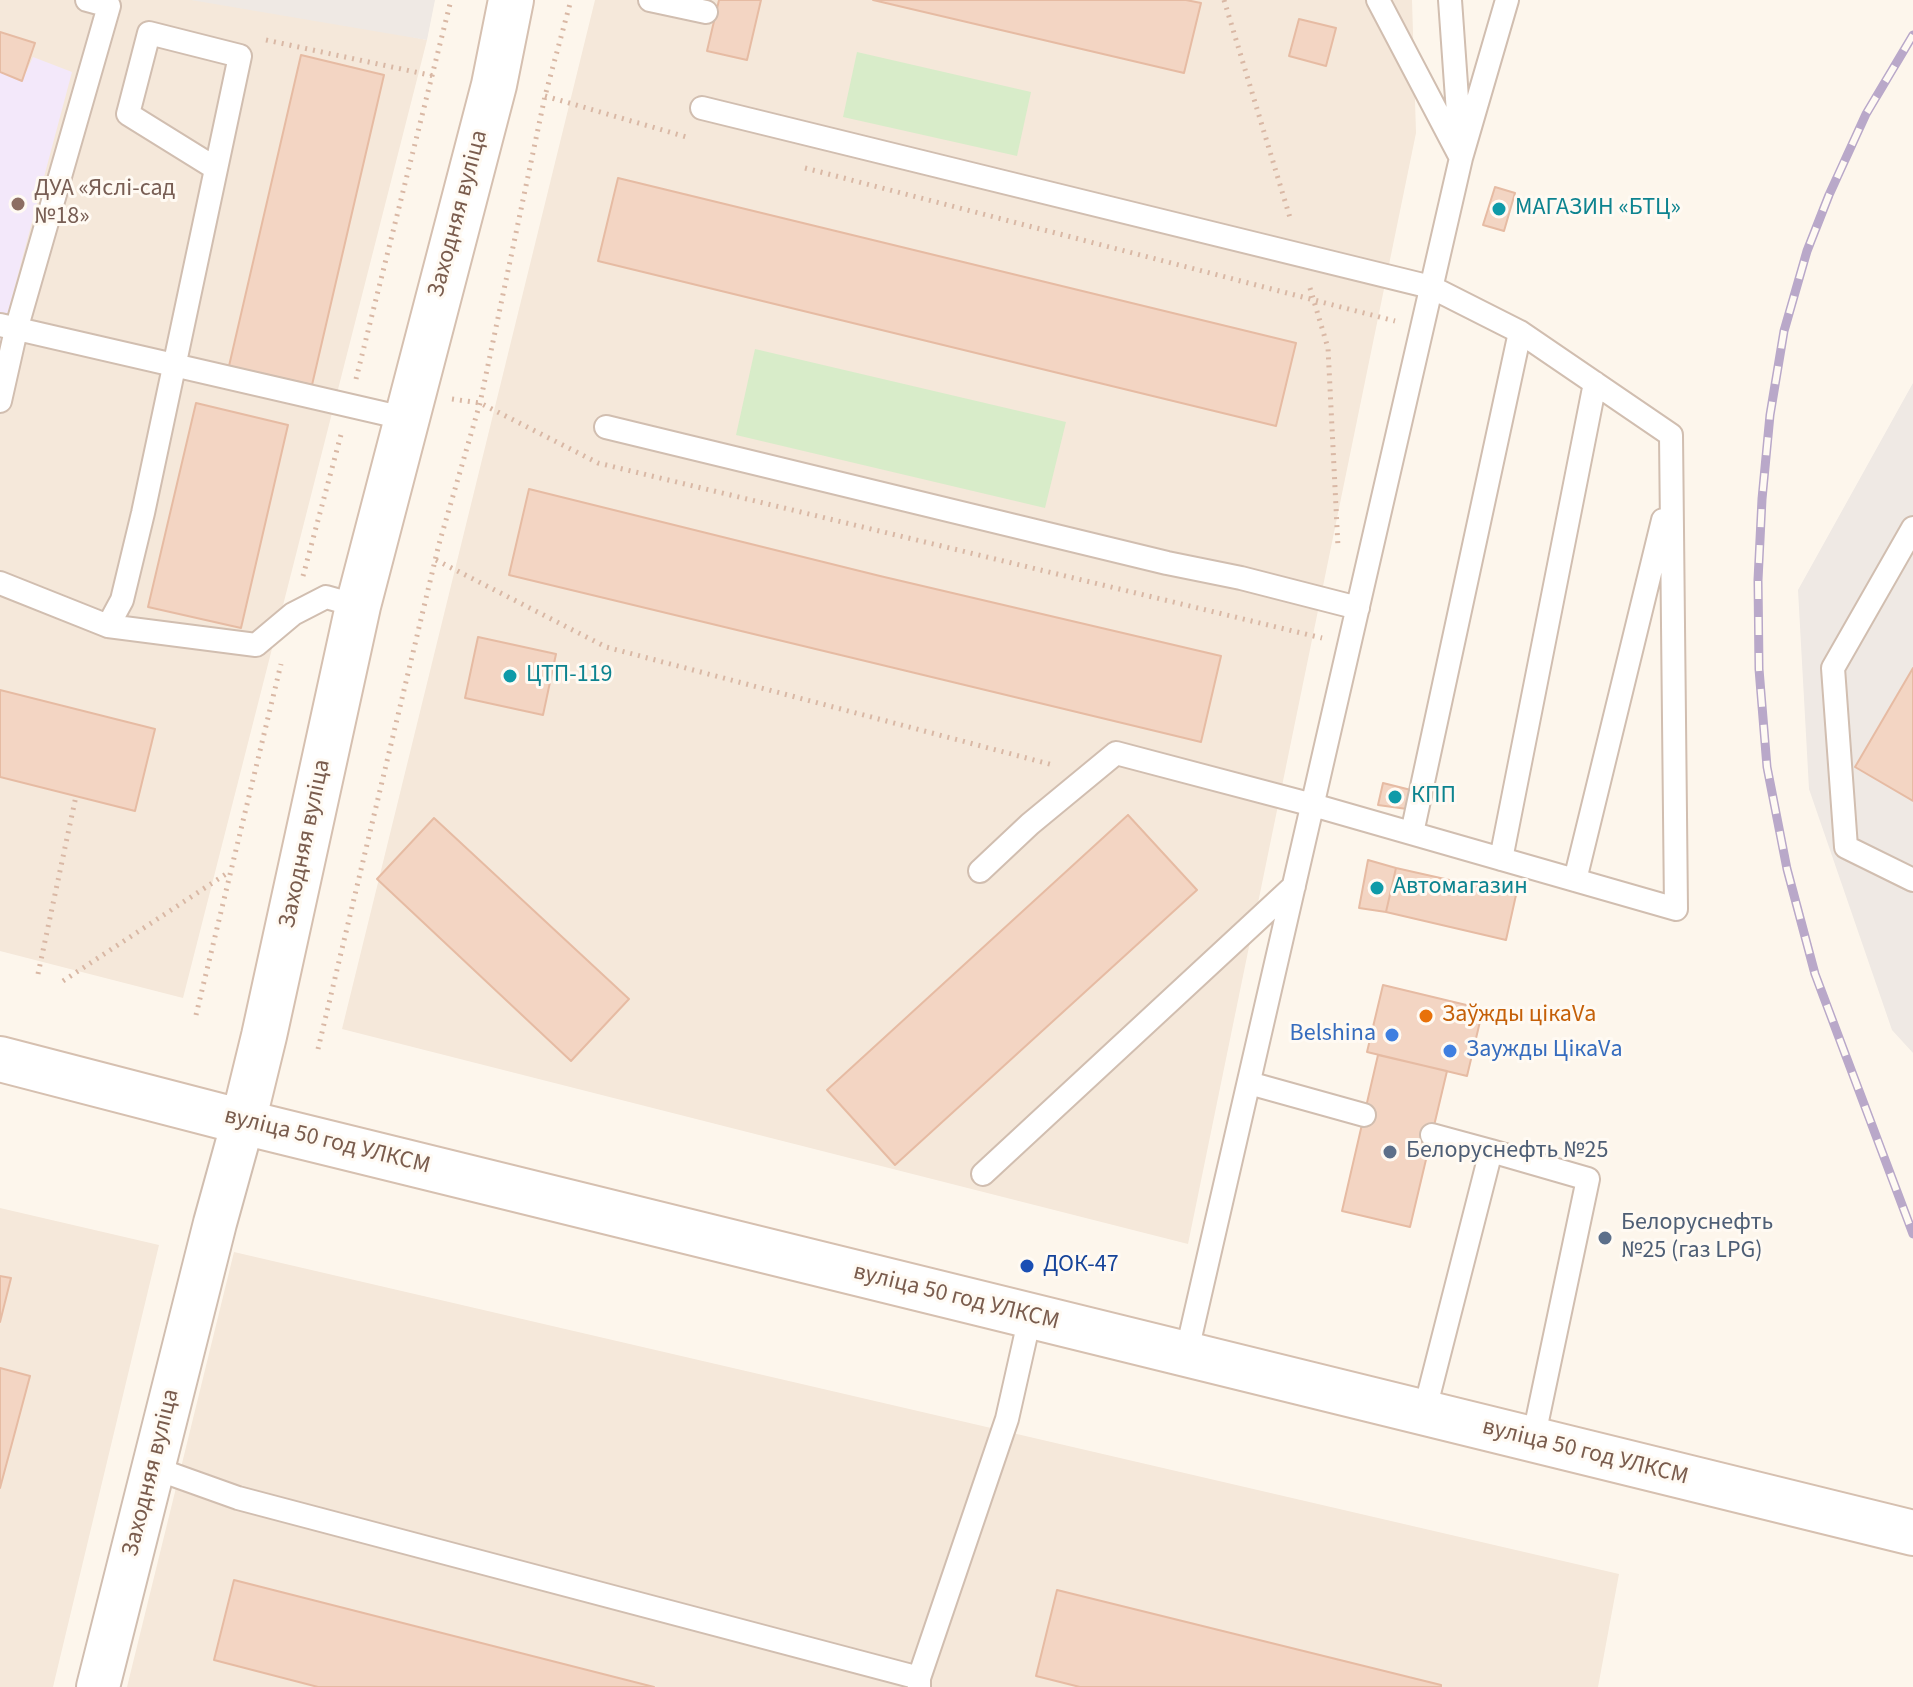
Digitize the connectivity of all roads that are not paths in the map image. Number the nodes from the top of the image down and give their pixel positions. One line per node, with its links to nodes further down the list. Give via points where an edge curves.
1 (87, 0): 12 (lane, via 109,6)
2 (511, 0): 17 (main road, Заходняя вуліца)
3 (650, 0): 7 (lane)
4 (1378, 0): 9 (lane)
5 (1450, 0): 9 (lane)
6 (1507, 0): 9 (lane)
7 (706, 12)
8 (702, 108): 11 (lane)
9 (1461, 158): 11 (lane)
10 (215, 168): 10 (lane, via 240,56 149,33 128,114); 14 (lane)
11 (1431, 287): 13 (lane); 23 (lane)
12 (8, 328): 14 (lane); 16 (lane)
13 (1520, 332): 15 (lane); 26 (lane)
14 (173, 365): 17 (lane); 24 (lane, via 122,600)
15 (1595, 383): 19 (lane, via 1671,435); 27 (lane)
16 (0, 401)
17 (408, 419): 22 (main road, Заходняя вуліца)
18 (606, 427): 23 (lane)
19 (1671, 488): 29 (lane); 29 (lane, via 1676,909)
20 (1913, 528): 30 (lane, via 1833,668 1846,847)
21 (0, 583): 24 (lane)
22 (358, 606): 24 (lane, via 326,597 293,614 256,645); 35 (main road, Заходняя вуліца)
23 (1350, 606): 25 (lane)
24 (108, 626)
25 (1313, 805): 26 (lane); 28 (lane, via 1116,753); 31 (lane)
26 (1412, 833): 27 (lane)
27 (1501, 859): 29 (lane)
28 (980, 871)
29 (1575, 880)
30 (1913, 880)
31 (1294, 886): 33 (lane); 38 (lane)
32 (0, 1059): 35 (main road, вуліца 50 год УЛКСМ)
33 (1249, 1083): 34 (lane); 40 (lane)
34 (1364, 1115)
35 (243, 1122): 39 (main road, вуліца 50 год УЛКСМ); 43 (street, Заходняя вуліца)
36 (1432, 1135): 37 (lane)
37 (1491, 1151): 41 (lane); 42 (lane, via 1588,1179)
38 (983, 1174)
39 (1030, 1317): 40 (main road, вуліца 50 год УЛКСМ); 45 (lane, via 1007,1419)
40 (1186, 1355): 41 (main road, вуліца 50 год УЛКСМ)
41 (1424, 1413): 42 (main road, вуліца 50 год УЛКСМ)
42 (1533, 1440): 44 (main road, вуліца 50 год УЛКСМ)
43 (154, 1468): 45 (lane, via 238,1498); 46 (street, Заходняя вуліца)
44 (1913, 1533)
45 (919, 1683)
46 (98, 1687)

